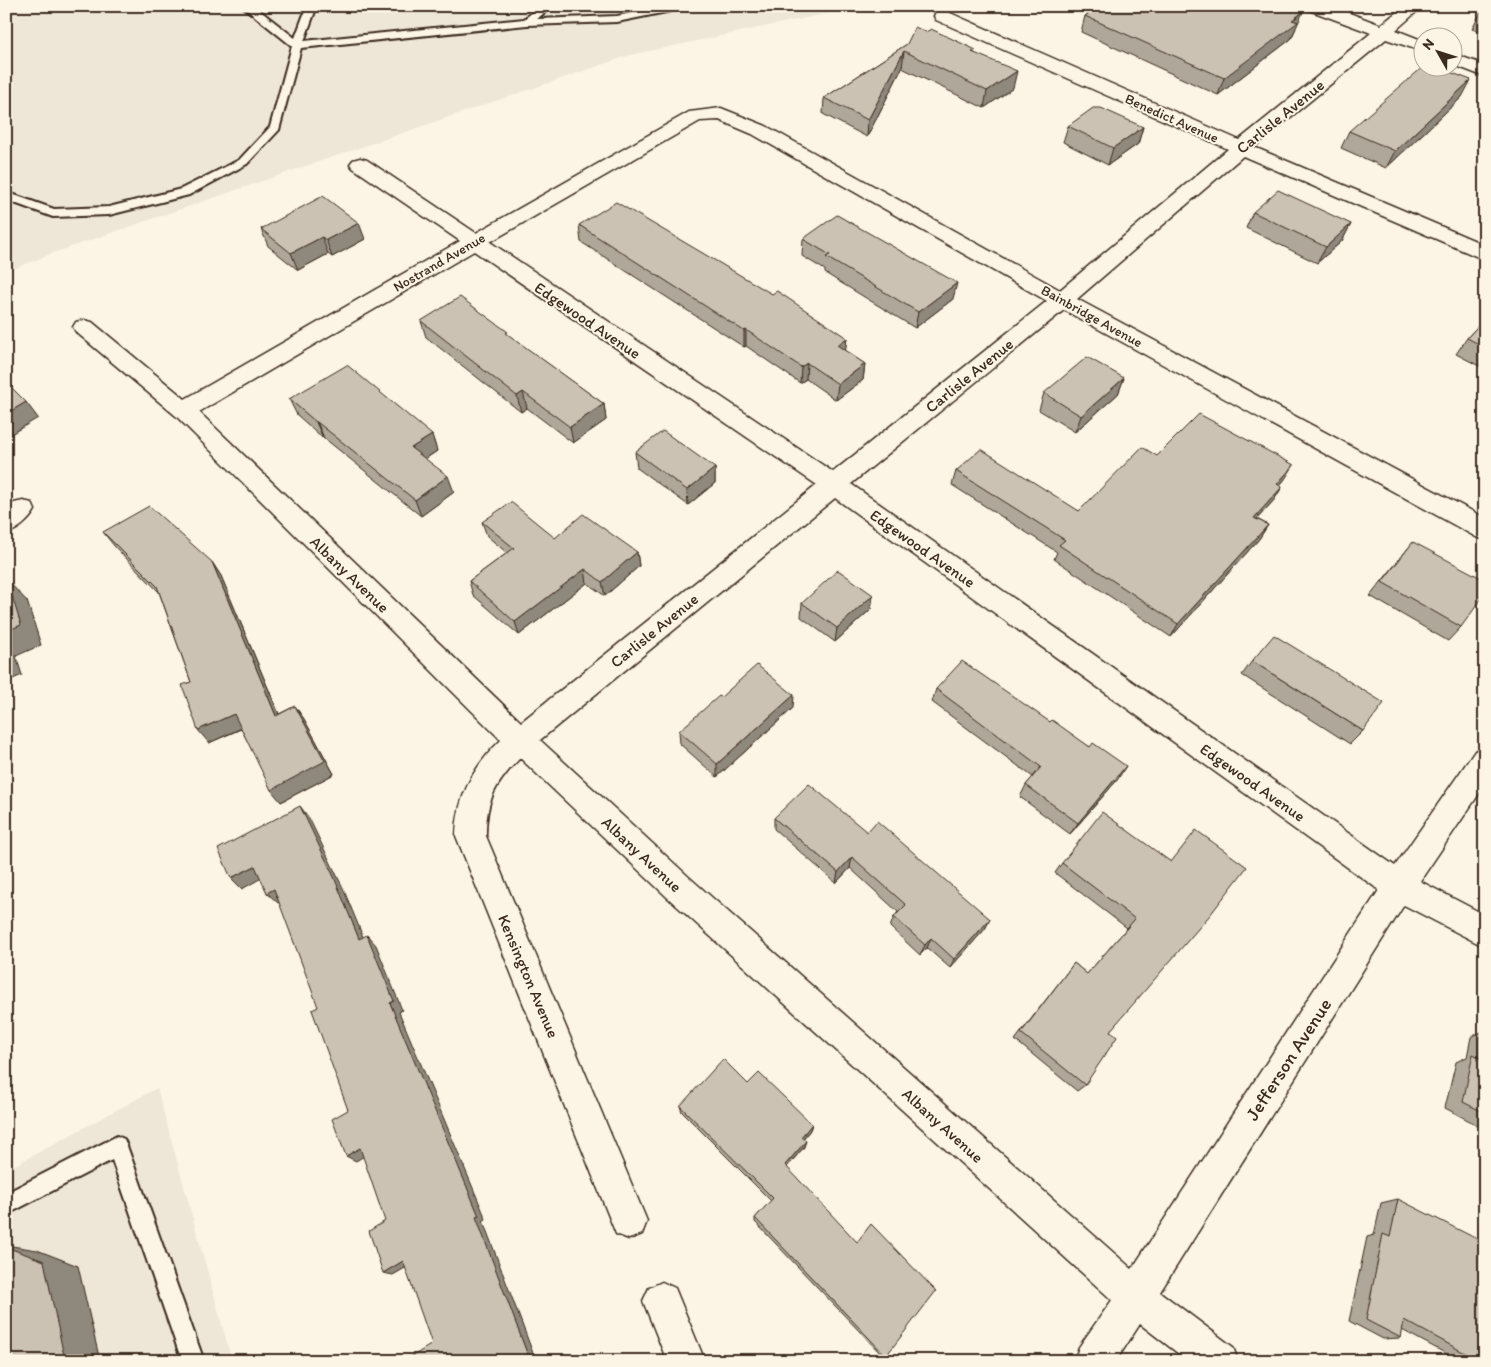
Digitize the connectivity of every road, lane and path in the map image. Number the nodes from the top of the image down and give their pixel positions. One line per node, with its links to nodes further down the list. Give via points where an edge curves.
1 (247, 6): 11 (lane)
2 (312, 6): 11 (lane)
3 (547, 6): 8 (lane)
4 (681, 6): 8 (lane, via 617,20)
5 (1315, 6): 9 (street)
6 (1415, 6): 9 (street, Carlisle Avenue)
7 (942, 16): 15 (street, Benedict Avenue)
8 (527, 22): 11 (lane)
9 (1384, 32): 10 (street); 15 (street, Carlisle Avenue)
10 (1414, 44)
11 (297, 45): 17 (lane, via 275,128 243,162 185,192 109,211 53,213)
12 (1464, 63): 13 (street)
13 (1485, 72)
14 (696, 116): 18 (street, Nostrand Avenue); 20 (street, Bainbridge Avenue, via 721,114 759,130)
15 (1241, 148): 19 (street, Benedict Avenue); 20 (street, Carlisle Avenue)
16 (360, 164): 18 (street, Edgewood Avenue)
17 (6, 196)
18 (474, 243): 22 (street, Nostrand Avenue); 23 (street, Edgewood Avenue)
19 (1485, 253)
20 (1062, 300): 23 (street, Carlisle Avenue); 24 (street, Bainbridge Avenue)
21 (84, 327): 22 (street, Albany Avenue)
22 (184, 410): 25 (street, Albany Avenue)
23 (833, 484): 25 (street, Carlisle Avenue); 27 (street, Edgewood Avenue)
24 (1485, 530)
25 (520, 740): 30 (street, Kensington Avenue, via 487,773 470,819 471,836); 31 (street, Albany Avenue, via 679,888)
26 (1485, 760): 27 (street, Jefferson Avenue)
27 (1399, 886): 28 (street, Edgewood Avenue); 31 (street, Jefferson Avenue)
28 (1485, 932)
29 (6, 1206): 33 (lane, via 117,1146)
30 (629, 1221)
31 (1136, 1298): 35 (street, Jefferson Avenue); 36 (street, Albany Avenue)
32 (662, 1301): 34 (street)
33 (193, 1361)
34 (686, 1361)
35 (1093, 1361)
36 (1219, 1361)

